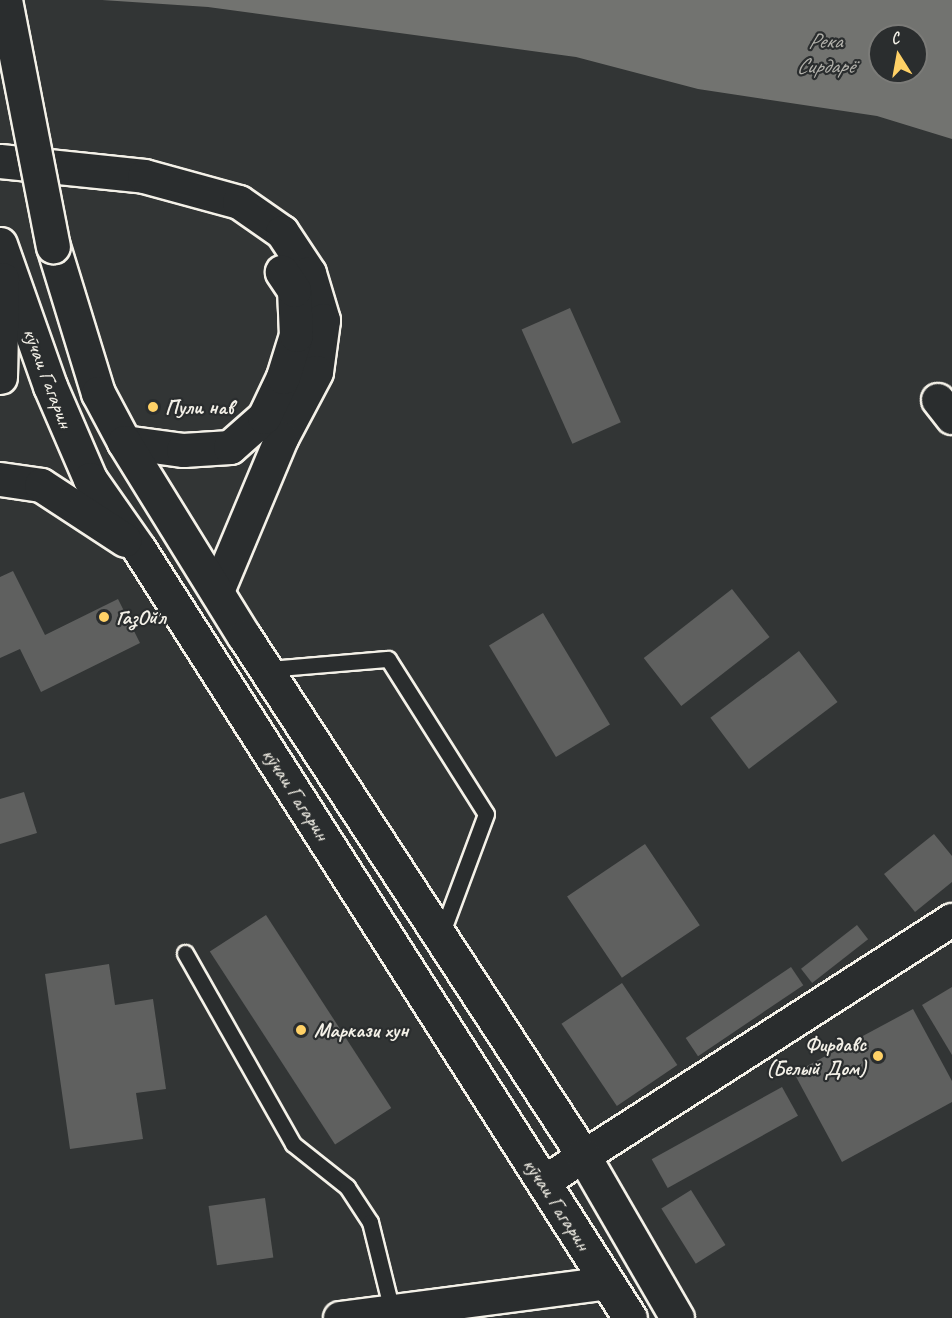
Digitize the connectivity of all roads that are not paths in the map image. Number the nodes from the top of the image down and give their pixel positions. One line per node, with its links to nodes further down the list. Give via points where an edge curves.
1 (4, 0): 6 (main road, bridge, via 53,246 98,393)
2 (0, 161): 9 (main road, via 144,177 239,202 282,232 309,273 323,320 316,372 281,438)
3 (0, 180): 6 (main road, via 144,197 228,222 264,246 294,290 296,335 283,377 264,417 230,447 183,450)
4 (1, 247): 5 (main road, via 4,313); 8 (main road, кӯчаи Гагарин, via 50,386 90,479)
5 (0, 377)
6 (124, 442): 9 (main road)
7 (0, 479): 8 (main road, via 41,485)
8 (139, 549): 15 (main road, кӯчаи Гагарин)
9 (217, 591): 10 (main road)
10 (268, 669): 12 (main road); 12 (lane, via 388,659 486,814)
11 (952, 920): 14 (street)
12 (441, 935): 14 (main road)
13 (185, 953): 17 (lane, via 292,1144 347,1187 370,1222)
14 (583, 1155): 15 (street); 20 (main road)
15 (543, 1182): 16 (main road, кӯчаи Гагарин)
16 (608, 1283): 17 (street); 19 (main road, кӯчаи Гагарин)
17 (392, 1311): 18 (street)
18 (340, 1318)
19 (630, 1318)
20 (677, 1318)

